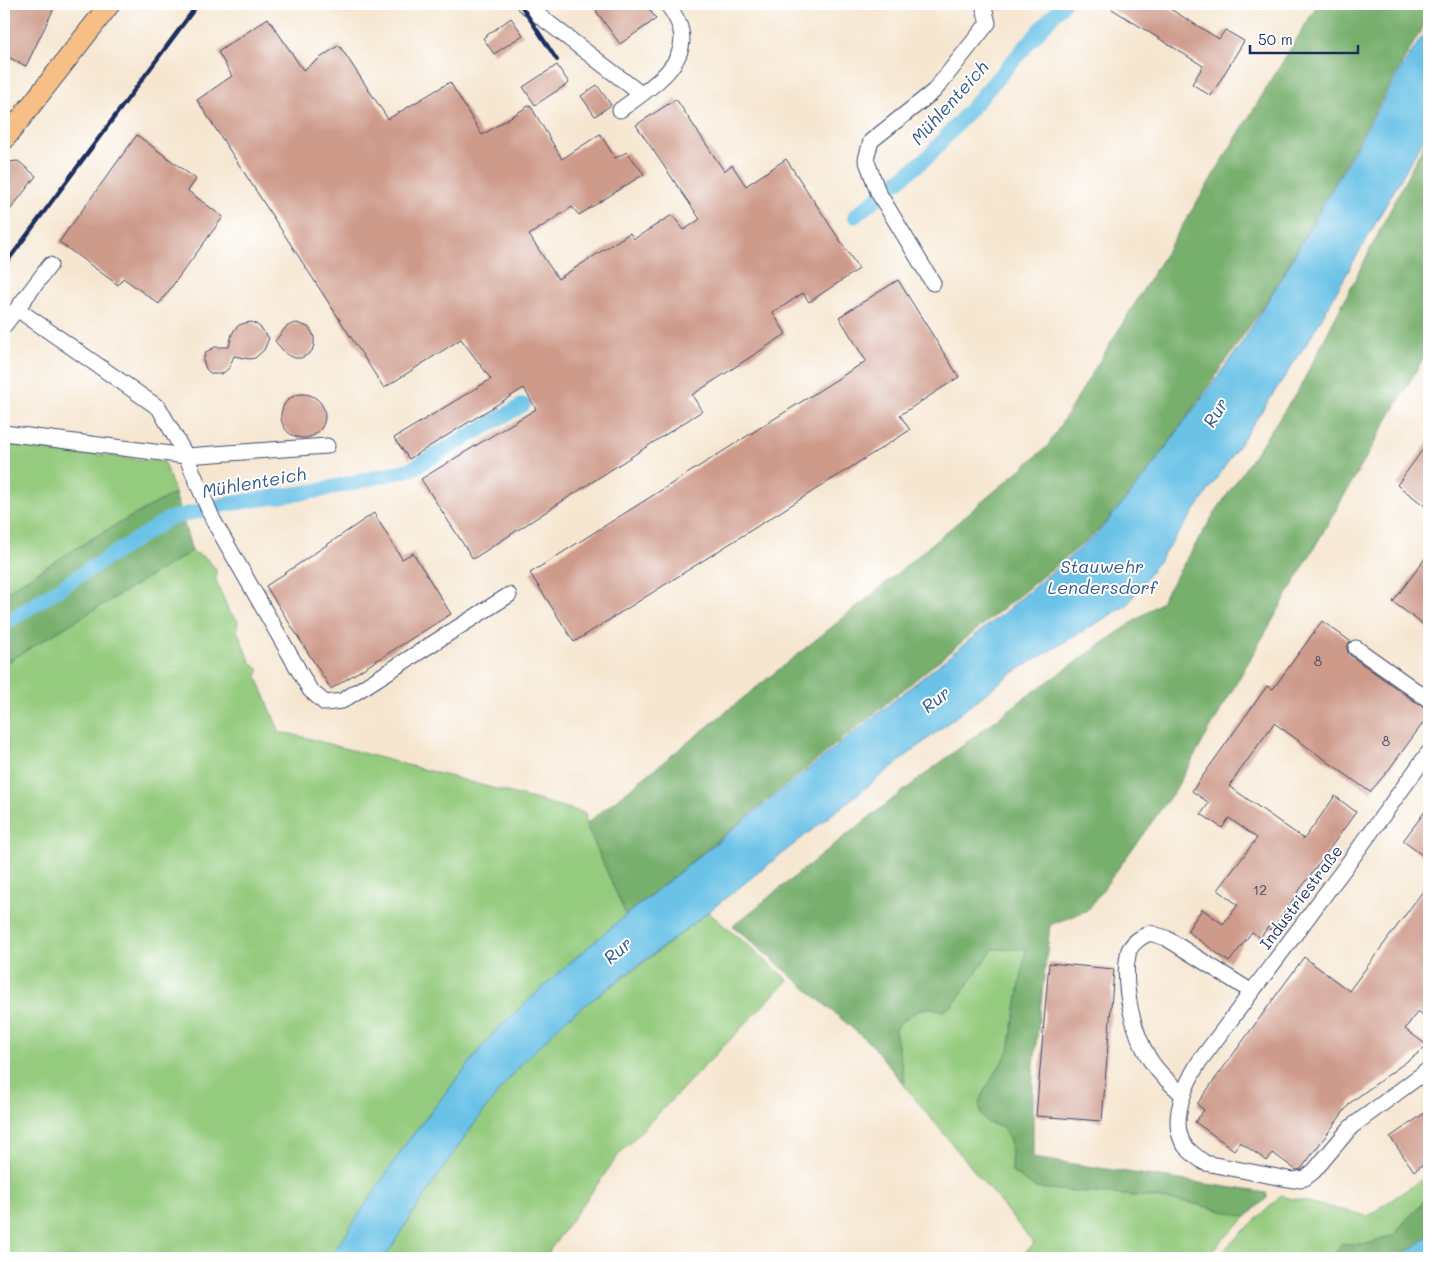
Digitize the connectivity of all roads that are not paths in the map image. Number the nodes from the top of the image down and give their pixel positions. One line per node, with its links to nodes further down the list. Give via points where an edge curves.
1 (110, 4): 7 (main road)
2 (667, 4): 5 (street, via 682,32 680,51 670,70)
3 (983, 4): 9 (street, via 988,23 934,90 871,141 866,159 882,198)
4 (528, 5): 5 (street)
5 (641, 94): 6 (street)
6 (620, 110)
7 (5, 137)
8 (50, 265): 10 (street)
9 (933, 283)
10 (17, 309): 11 (street); 14 (street, via 159,408)
11 (4, 326)
12 (4, 434): 14 (street)
13 (327, 446): 14 (street)
14 (186, 456): 15 (street, via 213,520 310,690 325,703 342,701)
15 (509, 594)
16 (1356, 648): 17 (street)
17 (1429, 700)
18 (1429, 752): 19 (street, Industriestraße)
19 (1252, 992): 21 (street, Industriestraße, via 1199,1062); 21 (street, via 1166,938 1150,933 1128,951 1126,975 1137,1032 1149,1058)
20 (1429, 1069): 21 (street, Industriestraße, via 1351,1127 1314,1171 1305,1178 1293,1180 1205,1163 1194,1156 1180,1135 1178,1114)
21 (1183, 1094)

